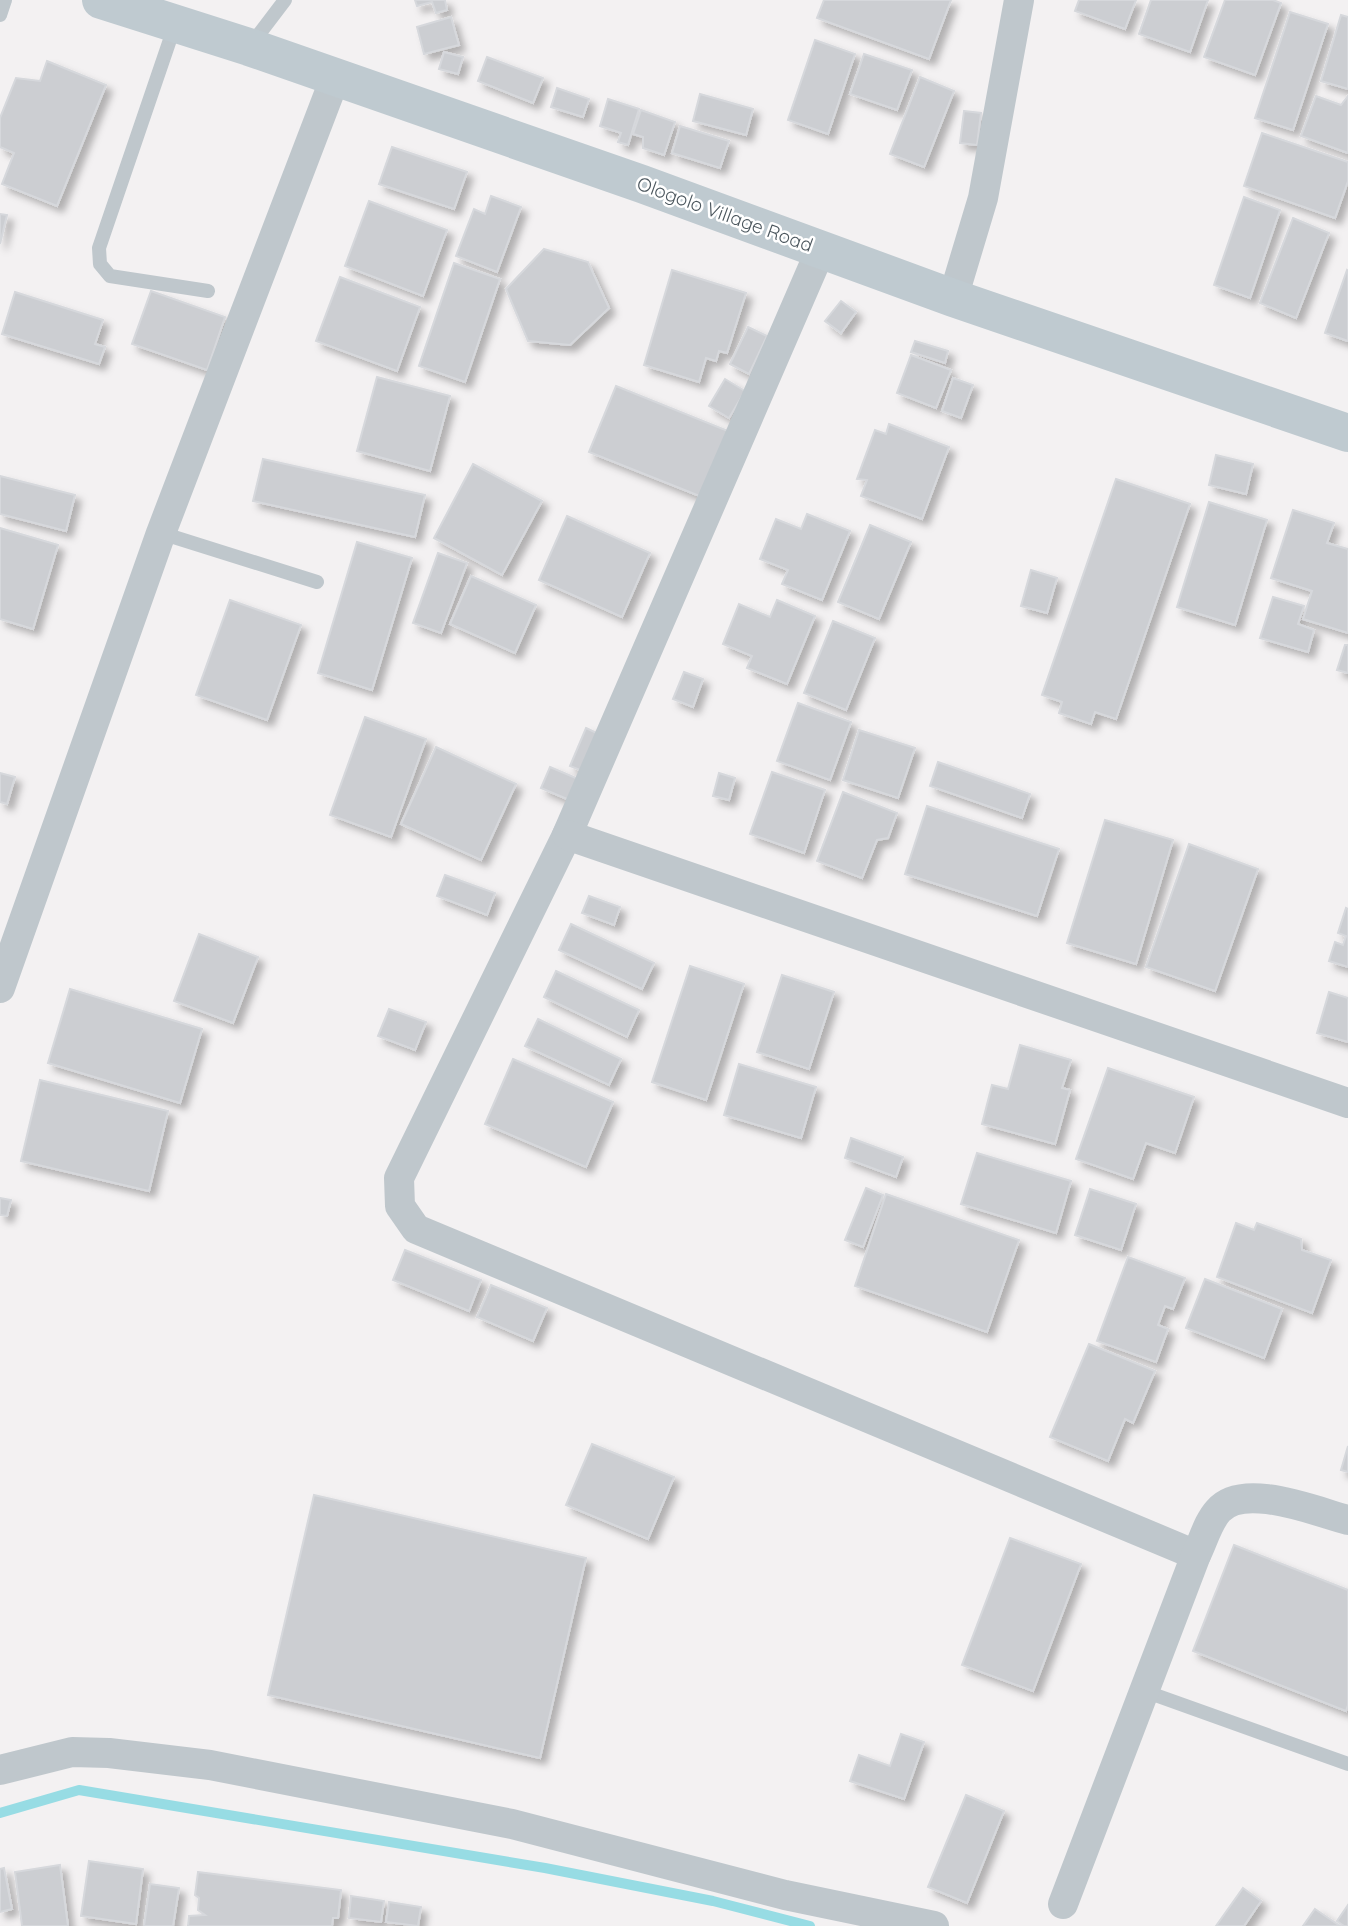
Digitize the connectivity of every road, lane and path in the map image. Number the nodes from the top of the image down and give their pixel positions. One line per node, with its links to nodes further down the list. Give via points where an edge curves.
1 (5, 0): 5 (lane)
2 (101, 0): 6 (street, Ologolo Village Road)
3 (285, 0): 7 (lane)
4 (1019, 0): 11 (street, via 983,198)
5 (0, 15)
6 (175, 24): 7 (street, Ologolo Village Road); 10 (lane, via 99,248 100,264 110,276)
7 (250, 47): 8 (street, Ologolo Village Road)
8 (335, 78): 9 (street, Ologolo Village Road); 13 (street)
9 (821, 250): 11 (street, Ologolo Village Road); 15 (street)
10 (208, 291)
11 (953, 298): 12 (street, Ologolo Village Road)
12 (1348, 433)
13 (161, 533): 14 (lane); 16 (street)
14 (317, 582)
15 (567, 835): 17 (street); 19 (street, via 399,1178 400,1206 416,1229)
16 (0, 988)
17 (1348, 1103)
18 (1348, 1520): 19 (street, via 1266,1498 1240,1498 1219,1510)
19 (1196, 1555): 20 (street)
20 (1144, 1691): 21 (lane); 23 (street)
21 (1348, 1764)
22 (0, 1770): 24 (street, via 72,1752 210,1765 512,1824 785,1895)
23 (1063, 1903)
24 (934, 1926)

